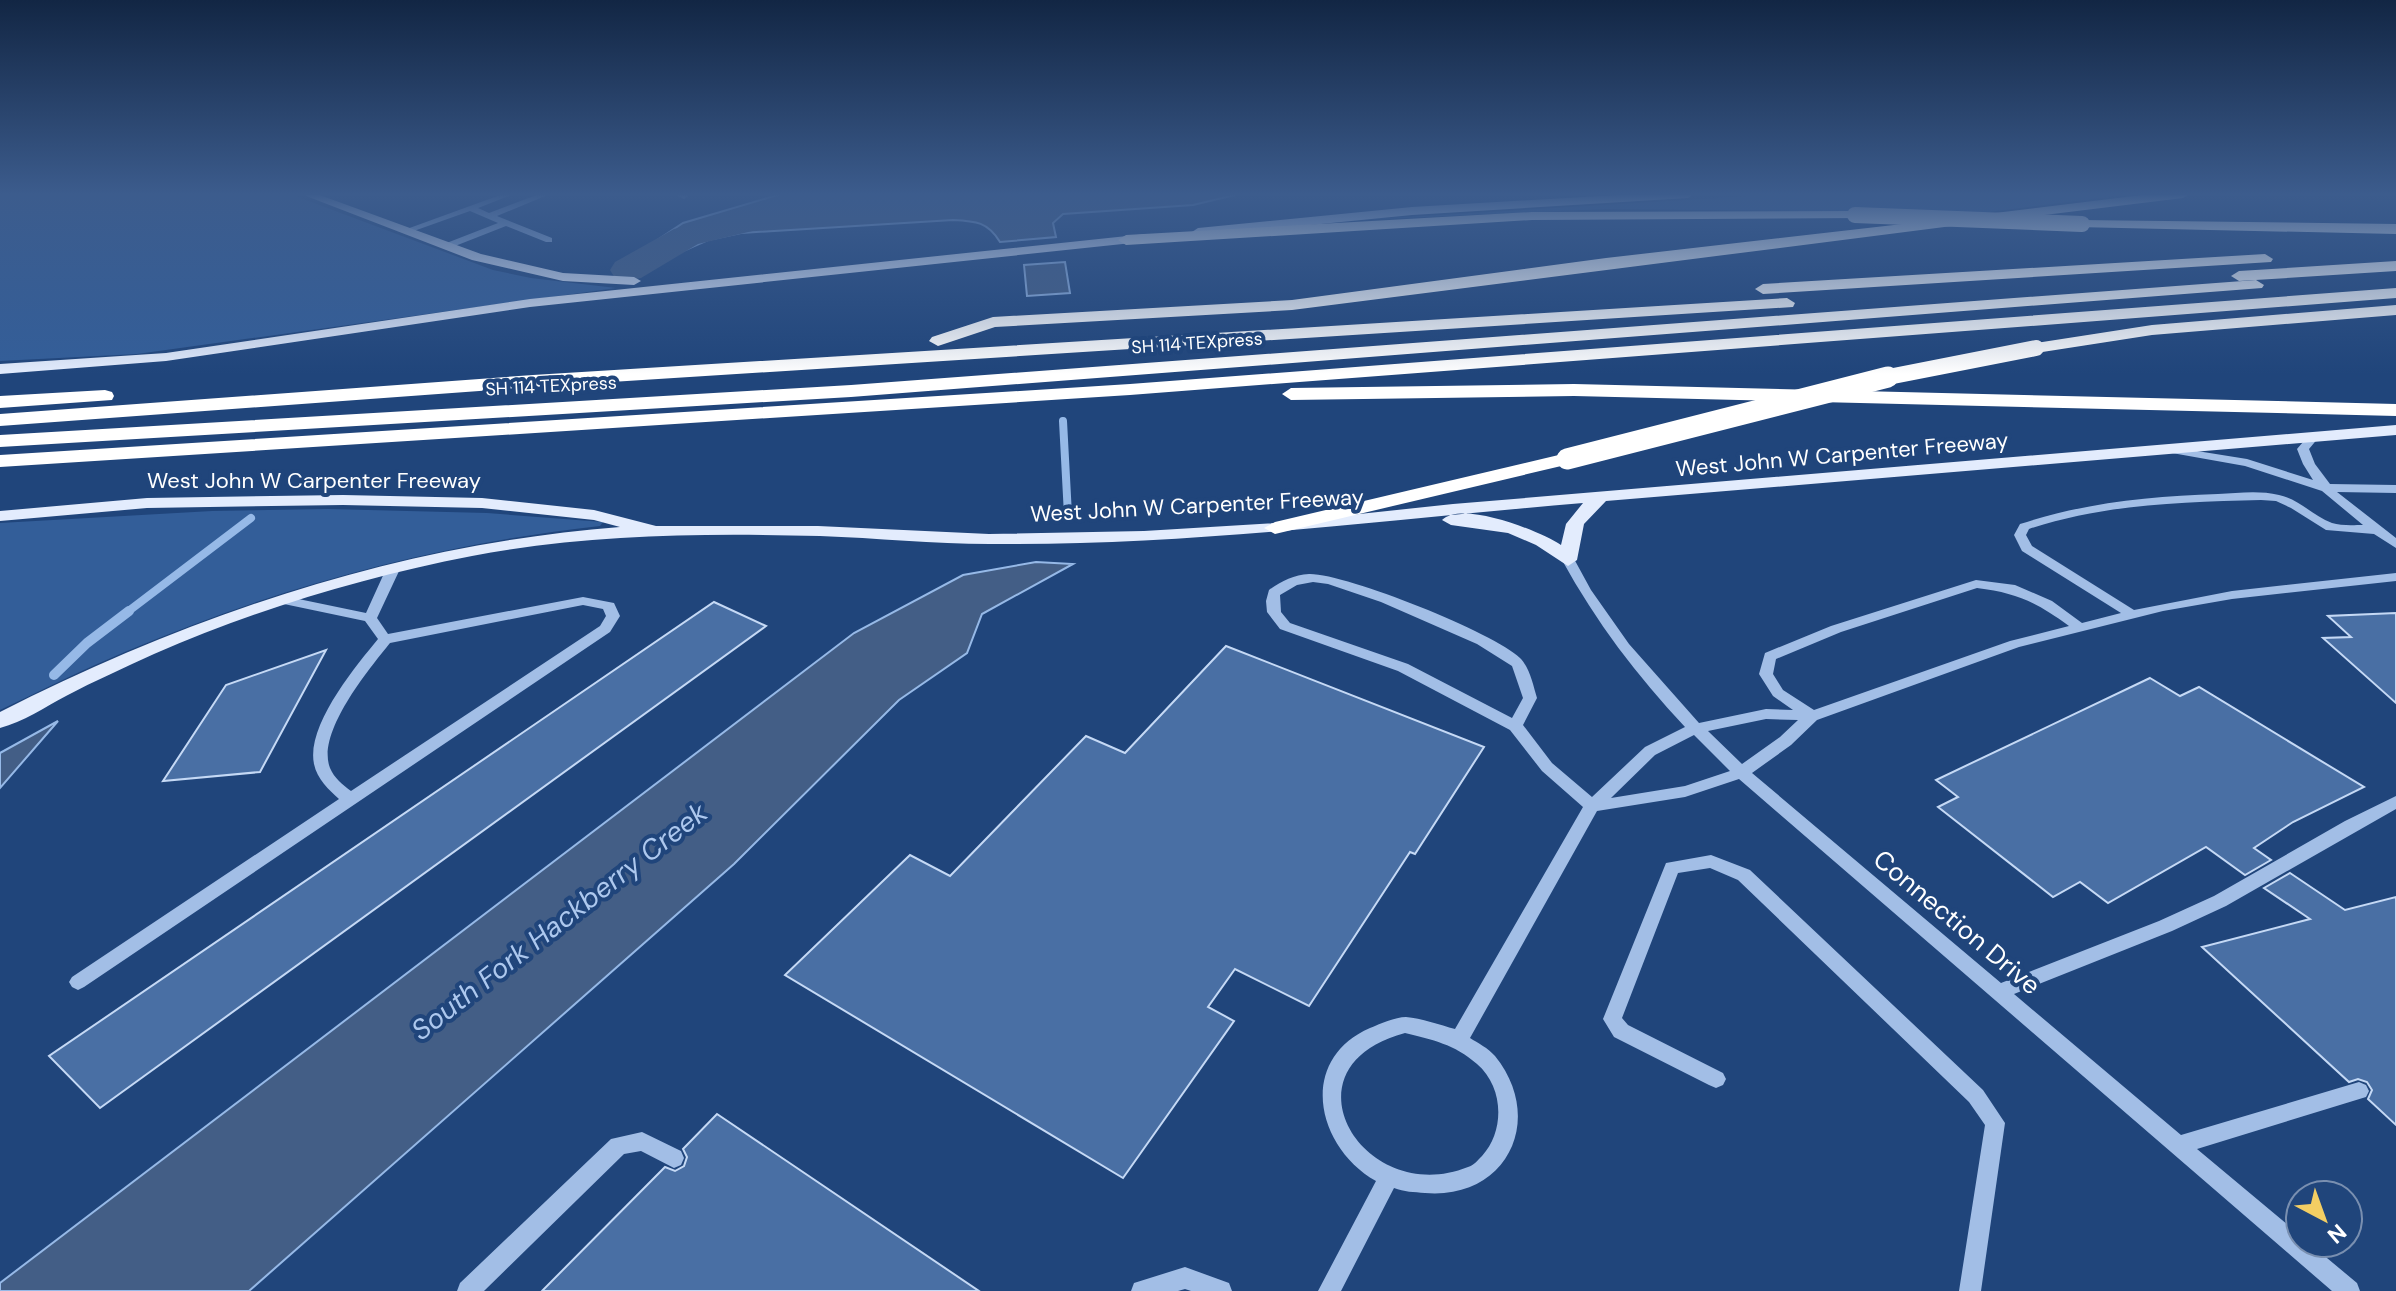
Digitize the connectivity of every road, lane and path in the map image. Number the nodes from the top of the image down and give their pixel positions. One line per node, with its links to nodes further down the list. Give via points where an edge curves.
1 (470, 254): 7 (main road, via 563,277)
2 (986, 254): 7 (main road)
3 (1679, 254): 10 (highway, via 1292,305 993,322)
4 (2343, 254): 10 (highway)
5 (2396, 266): 15 (highway, SH 114 TEXpress, via 533,381)
6 (2396, 277): 18 (highway, SH 114 TEXpress, via 1993,301 846,391)
7 (722, 281): 11 (main road, via 530,303 166,357)
8 (2396, 293): 13 (highway, West John W Carpenter Freeway)
9 (2396, 310): 26 (highway, bridge, via 2152,330 1871,380)
10 (938, 341): 12 (highway, via 438,380)
11 (0, 369)
12 (0, 402)
13 (878, 408): 14 (highway, via 952,416 1331,392 1574,390); 20 (highway, West John W Carpenter Freeway)
14 (2396, 410)
15 (0, 420)
16 (2396, 430): 17 (main road, West John W Carpenter Freeway)
17 (2313, 437): 19 (main road, West John W Carpenter Freeway); 21 (street, via 2303,449 2307,465)
18 (0, 441)
19 (2172, 450): 21 (street, via 2247,463); 23 (main road, West John W Carpenter Freeway)
20 (0, 461)
21 (2326, 488): 22 (street); 27 (street)
22 (2396, 489)
23 (1600, 498): 25 (main road, West John W Carpenter Freeway); 30 (main road, via 1579,514)
24 (0, 516): 28 (main road, West John W Carpenter Freeway, via 147,503 482,503 594,515)
25 (1385, 517): 26 (main road, West John W Carpenter Freeway); 30 (main road, via 1509,526 1549,542)
26 (1275, 528): 28 (main road, West John W Carpenter Freeway, via 1014,539)
27 (2378, 530): 29 (street); 34 (street, via 2330,527 2295,505 2261,496 2101,508 2024,527 2020,535 2027,548)
28 (656, 531): 31 (main road, via 514,544)
29 (2396, 544)
30 (1568, 560): 41 (street, Connection Drive, via 1597,613)
31 (393, 569): 33 (main road); 35 (street)
32 (2396, 577): 34 (street, via 2232,595)
33 (284, 600): 35 (street); 39 (main road, via 131,658)
34 (2133, 615): 36 (street)
35 (370, 618): 37 (street)
36 (2080, 628): 38 (street, via 2015,644); 38 (street, via 2047,604 2010,588 1976,584 1836,629 1770,656 1766,674 1778,693)
37 (385, 639): 43 (street, via 360,670 322,737 323,769); 43 (street, via 583,601 609,606 613,616 605,629)
38 (1812, 716): 41 (street, via 1766,714); 42 (street, via 1791,739)
39 (0, 721)
40 (1515, 726): 40 (street, via 1530,698 1517,662 1464,631 1354,586 1315,578 1290,581 1274,593 1271,605 1280,623 1416,672); 45 (street, via 1547,767)
41 (1694, 729): 42 (street, Connection Drive); 45 (street, via 1650,751)
42 (1743, 774): 45 (street, via 1698,791); 47 (street, Connection Drive)
43 (351, 801): 46 (street)
44 (2396, 802): 47 (street, via 2180,920)
45 (1592, 806): 48 (street)
46 (78, 982)
47 (1999, 992): 51 (street, Connection Drive)
48 (1460, 1037): 53 (street, via 1484,1055 1501,1078 1510,1104 1510,1131 1499,1155 1478,1174 1451,1185 1420,1186); 53 (street, via 1433,1027 1378,1030 1356,1043 1340,1062 1332,1085 1332,1112 1343,1138 1363,1161)
49 (1716, 1079): 58 (street, via 1621,1031 1612,1019 1672,868 1711,861 1744,875 1976,1096 1995,1123)
50 (2359, 1091): 51 (street)
51 (2178, 1145): 59 (street, Connection Drive)
52 (674, 1158): 54 (street, via 642,1141 618,1146)
53 (1389, 1177): 57 (street)
54 (468, 1291)
55 (1142, 1291): 56 (street, via 1185,1278)
56 (1221, 1291)
57 (1329, 1291)
58 (1970, 1291)
59 (2349, 1291)

